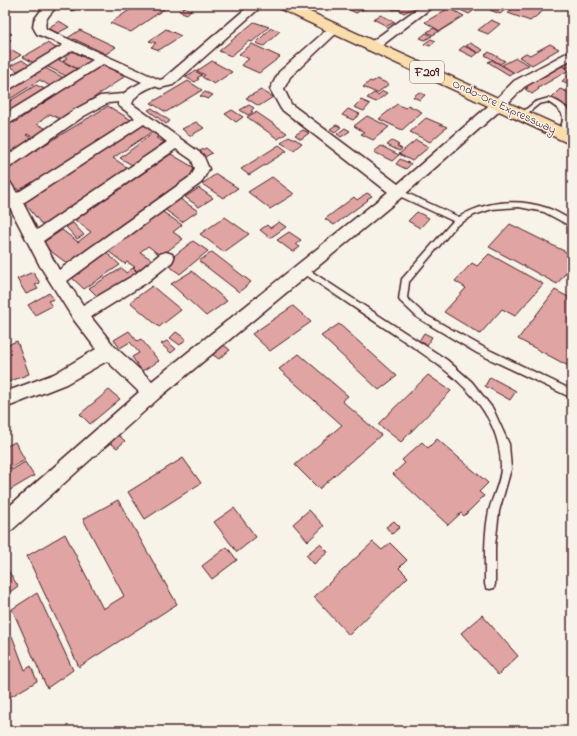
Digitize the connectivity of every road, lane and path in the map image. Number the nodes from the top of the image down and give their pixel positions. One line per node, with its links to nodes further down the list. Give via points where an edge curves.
1 (52, 5): 6 (street, via 40,18 38,26 41,31)
2 (257, 5): 10 (street, via 168,82)
3 (429, 5): 7 (street)
4 (286, 6): 5 (main road, Ondo-Ore Expressway / F209)
5 (335, 29): 7 (main road, Ondo-Ore Expressway / F209); 21 (street, via 284,75 277,89 286,106)
6 (72, 45): 9 (street); 11 (street)
7 (372, 47): 13 (main road, Ondo-Ore Expressway / F209)
8 (572, 54): 13 (street, via 519,84)
9 (103, 59): 10 (street); 16 (street)
10 (153, 82): 12 (street, via 135,90)
11 (5, 86)
12 (126, 98): 15 (street, via 125,105); 19 (street, via 105,99 79,112)
13 (499, 104): 14 (main road, Ondo-Ore Expressway / F209); 21 (street)
14 (522, 115): 17 (main road, Ondo-Ore Expressway / F209); 17 (lane, via 537,103 549,100 563,108 567,116)
15 (144, 118): 18 (street); 22 (street)
16 (5, 120)
17 (566, 136)
18 (177, 142): 25 (street); 28 (street, via 198,158 202,168 196,179)
19 (5, 164)
20 (5, 186): 22 (street)
21 (398, 192): 23 (lane); 27 (street)
22 (15, 201): 25 (street)
23 (458, 220): 24 (lane, via 492,206 519,204 546,210); 32 (lane, via 405,281 403,299 420,316 480,350)
24 (572, 224)
25 (35, 239): 28 (street)
26 (166, 258): 29 (street, via 140,279)
27 (303, 269): 31 (street); 35 (lane, via 444,363 469,385 490,412 504,444 506,469 494,511 490,546)
28 (57, 280): 29 (street)
29 (80, 315): 30 (street)
30 (108, 351): 31 (street); 33 (street, via 60,378)
31 (152, 392): 34 (street)
32 (572, 394)
33 (5, 400)
34 (5, 523)
35 (490, 584)

